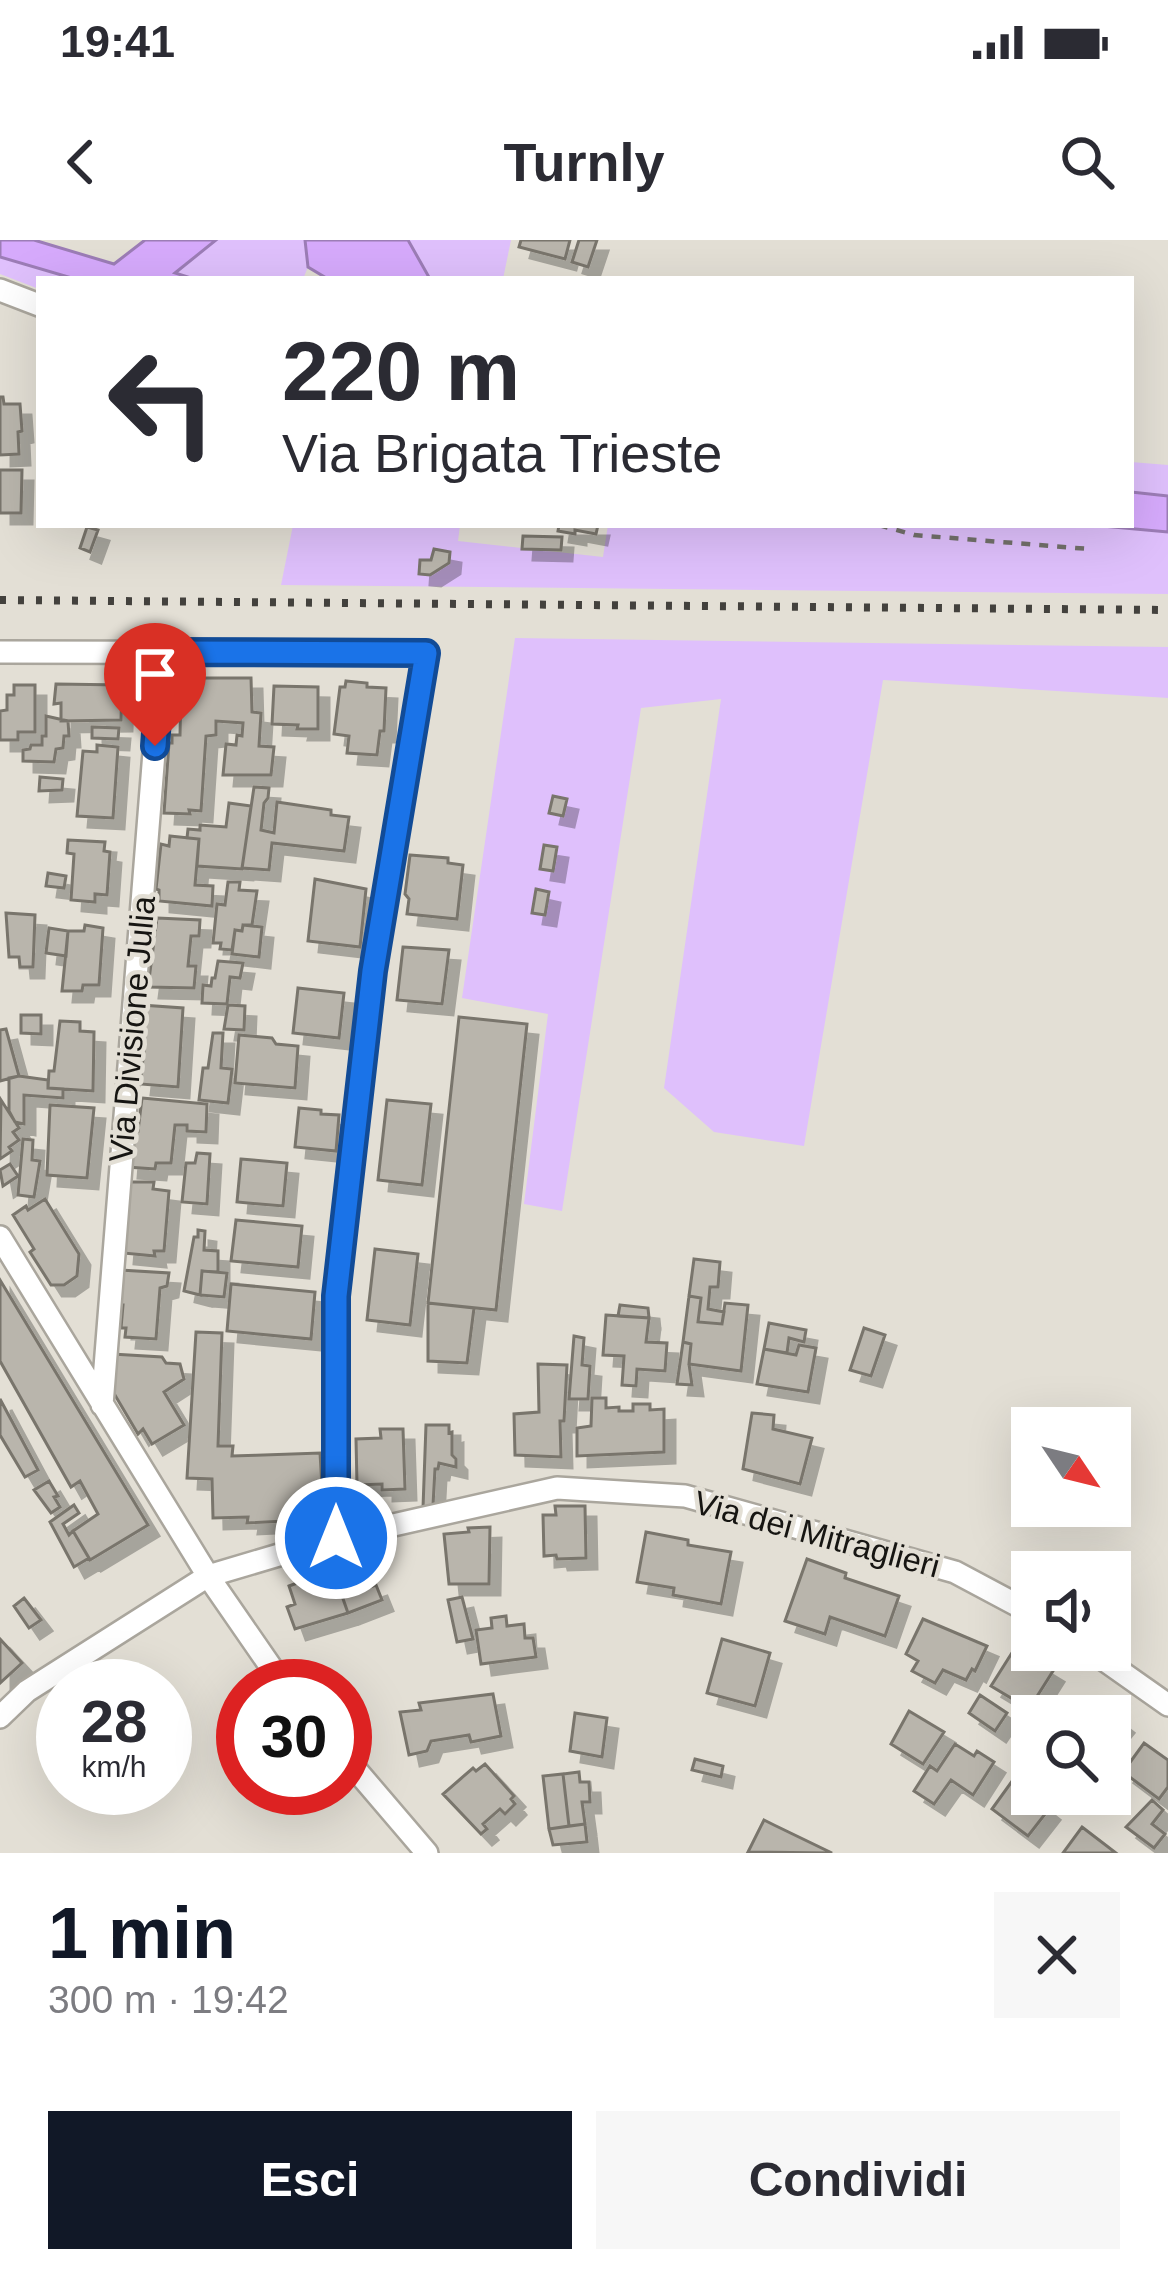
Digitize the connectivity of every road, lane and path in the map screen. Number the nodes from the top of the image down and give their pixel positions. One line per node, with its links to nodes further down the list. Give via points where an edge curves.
1 (0, 290): 2 (street)
2 (36, 304)
3 (890, 528): 4 (path)
4 (1089, 549)
5 (0, 652): 6 (street)
6 (162, 652): 8 (street, Via Divisione Julia); 9 (street, via 426,653 373,971 336,1296)
7 (0, 1237): 8 (street)
8 (101, 1405): 10 (street)
9 (336, 1538): 10 (street, Via dei Mitraglieri); 11 (street, Via dei Mitraglieri, via 557,1488 685,1496 956,1572)
10 (208, 1576): 12 (street); 15 (street, Via dei Mitraglieri, via 27,1691)
11 (1011, 1601)
12 (265, 1659)
13 (1120, 1671): 14 (street)
14 (1168, 1705)
15 (0, 1717)
16 (372, 1789): 17 (street)
17 (427, 1853)

